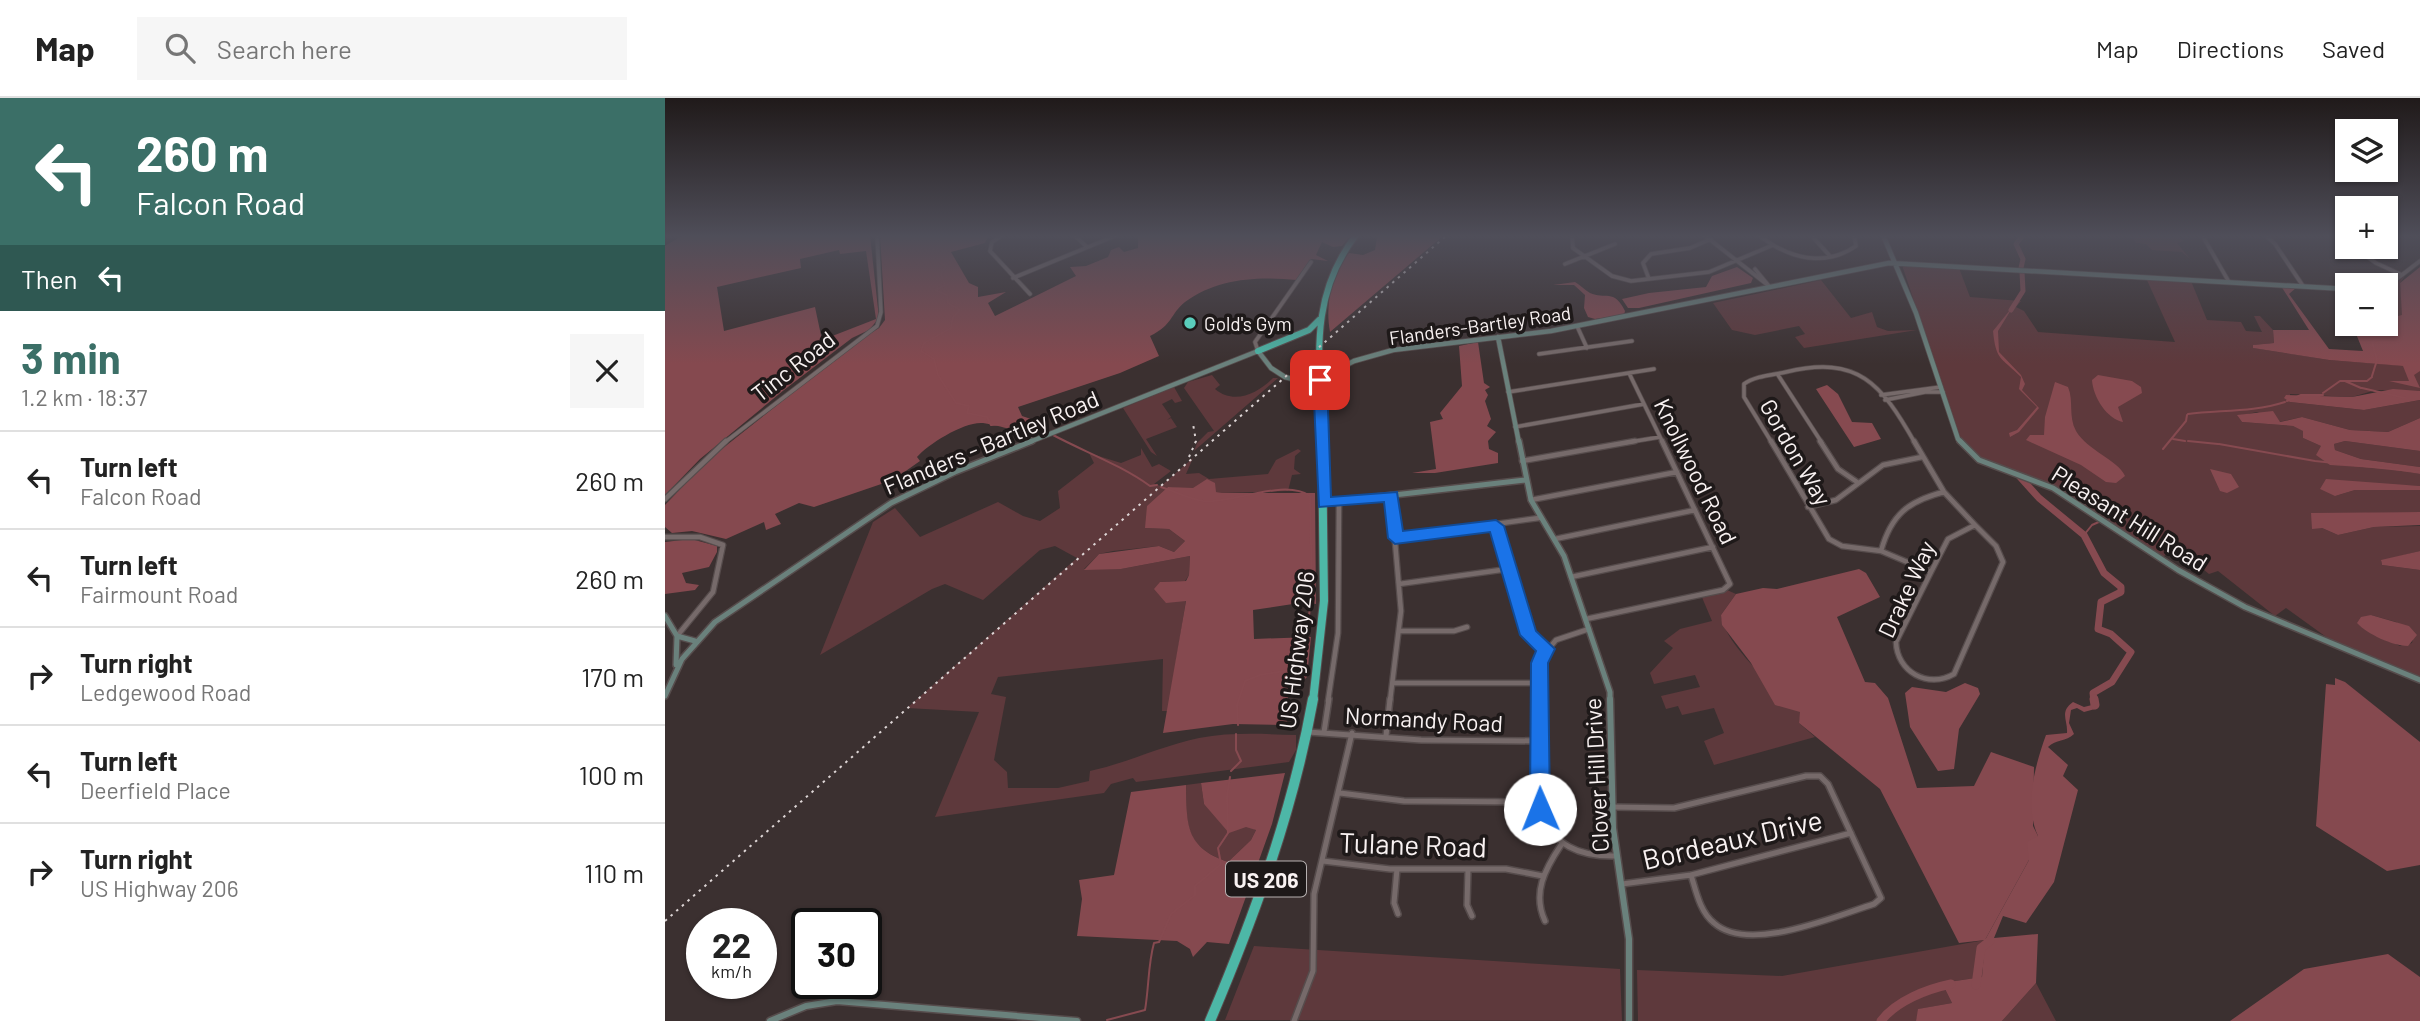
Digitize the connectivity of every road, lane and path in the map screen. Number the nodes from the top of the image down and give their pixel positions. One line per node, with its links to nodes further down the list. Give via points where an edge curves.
1 (879, 278): 44 (street, Tinc Road, via 877,326 718,448)
2 (1013, 278): 18 (street)
3 (1300, 278): 24 (street, via 1255,342)
4 (1327, 278): 19 (highway, US Highway 206 / US 206)
5 (1617, 278): 13 (street)
6 (1657, 278): 13 (street)
7 (1760, 278): 15 (street)
8 (1809, 278): 15 (street, Flanders-Bartley Road)
9 (1901, 278): 31 (street, Pleasant Hill Road)
10 (2162, 278): 14 (street, Flanders-Bartley Road)
11 (2227, 278): 14 (street)
12 (2298, 278): 16 (street)
13 (1649, 279)
14 (2229, 282): 16 (street, Flanders-Bartley Road)
15 (1769, 286): 20 (street, Flanders-Bartley Road)
16 (2303, 286): 17 (street, Flanders-Bartley Road)
17 (2335, 288)
18 (1030, 294)
19 (1319, 320): 24 (highway, via 1311,329); 30 (highway, US Highway 206 / US 206)
20 (1577, 326): 21 (street, Flanders-Bartley Road); 23 (street)
21 (1498, 337): 30 (street, Flanders-Bartley Road, via 1385,351); 32 (street, Clover Hill Drive)
22 (1632, 341): 23 (street)
23 (1587, 348): 25 (street)
24 (1258, 351): 30 (street, via 1285,377); 68 (main road, Flanders - Bartley Road, via 905,495 727,613)
25 (1539, 354)
26 (1654, 369): 28 (street)
27 (1854, 371): 29 (street, Gordon Way, via 1829,366); 33 (street, Drake Way, via 1868,379)
28 (1629, 373): 32 (street); 34 (street, Knollwood Road)
29 (1778, 375): 41 (street, via 1838,469); 48 (street, Gordon Way, via 1746,382 1742,393)
30 (1320, 380): 47 (highway, US Highway 206 / US 206)
31 (1942, 390): 33 (street); 33 (street, via 1920,388); 71 (street, Pleasant Hill Road, via 1959,441 1979,460 2053,488 2178,570 2245,607)
32 (1508, 392): 35 (street, Clover Hill Drive)
33 (1883, 398): 37 (street, Drake Way)
34 (1644, 404): 35 (street); 36 (street, Knollwood Road)
35 (1515, 427): 38 (street, Clover Hill Drive)
36 (1660, 437): 38 (street); 39 (street, Knollwood Road)
37 (1923, 457): 41 (street, via 1883,465); 42 (street, Drake Way)
38 (1521, 461): 40 (street, Clover Hill Drive)
39 (1677, 472): 45 (street); 49 (street, Knollwood Road)
40 (1525, 480): 43 (street); 45 (street, Clover Hill Drive)
41 (1857, 482): 48 (street, via 1836,500)
42 (1944, 492): 51 (street, Drake Way); 57 (street, via 1900,509 1888,524)
43 (1391, 495): 46 (street); 54 (street)
44 (665, 499)
45 (1531, 500): 50 (street, Clover Hill Drive)
46 (1339, 501): 47 (street); 76 (street, via 1339,606)
47 (1324, 503): 75 (highway, US Highway 206 / US 206, via 1323,620)
48 (1808, 507): 57 (street, Gordon Way, via 1829,539 1842,546)
49 (1695, 510): 55 (street); 56 (street, Knollwood Road)
50 (1539, 518): 52 (street); 55 (street, Clover Hill Drive)
51 (1976, 525): 59 (street, Drake Way, via 1950,537); 59 (street, Drake Way, via 1999,550 2003,562 1957,668 1951,677 1936,681 1910,671 1895,653 1896,642)
52 (1496, 526): 54 (street); 58 (street)
53 (665, 537): 67 (street, via 700,537 723,545 713,592)
54 (1395, 538): 61 (street)
55 (1555, 539): 60 (street, Clover Hill Drive)
56 (1713, 547): 60 (street); 63 (street, Knollwood Road, via 1730,585 1723,590)
57 (1881, 551): 59 (street, Gordon Way)
58 (1508, 569): 61 (street); 69 (street, via 1528,635)
59 (1932, 572)
60 (1571, 577): 63 (street, Clover Hill Drive)
61 (1399, 584): 66 (street)
62 (665, 617): 67 (street)
63 (1585, 619): 65 (street, Clover Hill Drive)
64 (1467, 627): 66 (street)
65 (1589, 629): 69 (street, via 1561,636); 82 (street, Clover Hill Drive, via 1610,692)
66 (1400, 631): 72 (street)
67 (677, 636): 68 (street); 70 (street)
68 (695, 641): 70 (street)
69 (1546, 649): 73 (street)
70 (675, 672): 74 (street)
71 (2420, 680)
72 (1394, 683): 73 (street); 78 (street)
73 (1540, 683): 79 (street)
74 (665, 696)
75 (1307, 732): 76 (street, Normandy Road); 97 (highway, US Highway 206 / US 206, via 1272,861)
76 (1324, 732): 77 (street, Normandy Road)
77 (1352, 733): 78 (street, Normandy Road); 80 (street)
78 (1386, 736): 79 (street, Normandy Road)
79 (1540, 741): 81 (street)
80 (1340, 793): 81 (street, via 1414,802); 86 (street)
81 (1539, 802): 84 (street, via 1544,823)
82 (1612, 807): 83 (street, via 1674,808 1815,775 1828,785); 85 (street, Clover Hill Drive)
83 (1851, 833): 89 (street, Bordeaux Drive); 89 (street, via 1881,898 1874,904 1769,933 1740,936 1721,929 1708,916)
84 (1561, 845): 85 (street, via 1581,854); 90 (street)
85 (1617, 856): 91 (street, Clover Hill Drive)
86 (1323, 861): 87 (street, Tulane Road); 98 (street, via 1312,911 1313,971)
87 (1397, 869): 88 (street, Tulane Road); 92 (street, via 1394,903)
88 (1468, 869): 90 (street, Tulane Road, via 1518,870); 93 (street, via 1467,905)
89 (1691, 875): 91 (street, Bordeaux Drive)
90 (1543, 876): 94 (street, via 1539,912)
91 (1622, 884): 99 (street, Clover Hill Drive, via 1629,939)
92 (1398, 914)
93 (1472, 916)
94 (1545, 921)
95 (770, 1021): 96 (street, via 806,1006 837,1002)
96 (1077, 1021)
97 (1210, 1021)
98 (1294, 1021)
99 (1629, 1021)

